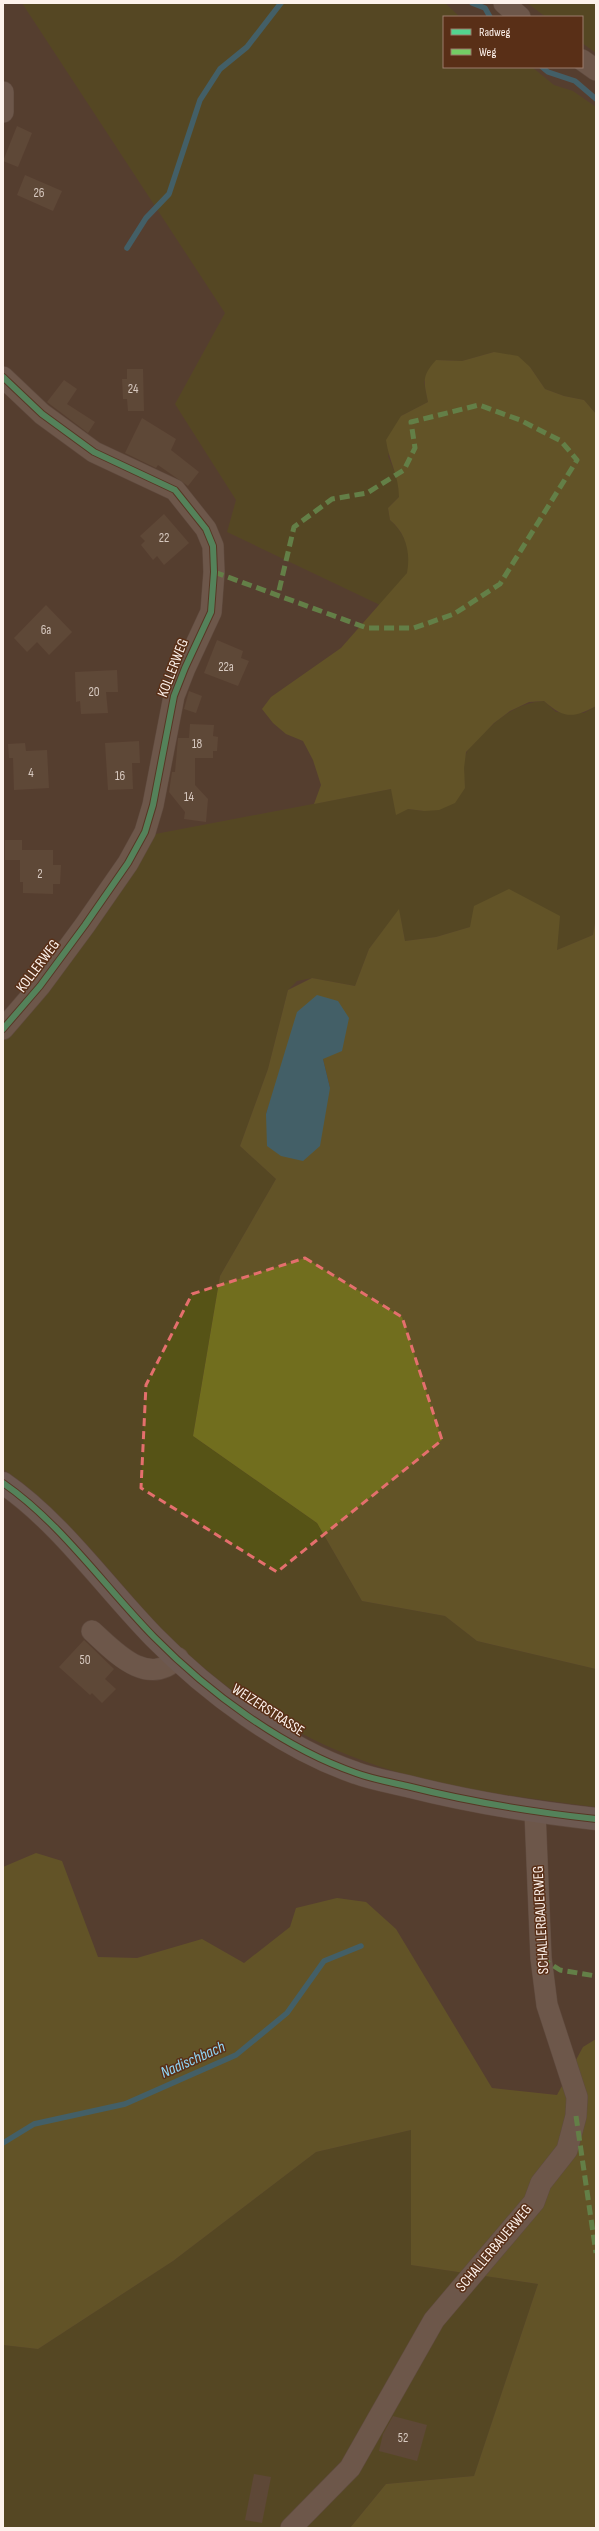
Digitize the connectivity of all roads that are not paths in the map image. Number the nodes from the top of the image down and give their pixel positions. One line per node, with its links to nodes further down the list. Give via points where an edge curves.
1 (504, 3): 2 (street)
2 (519, 16)
3 (583, 61): 4 (street)
4 (596, 70)
5 (3, 92): 6 (street)
6 (3, 112)
7 (3, 377): 8 (street, KOLLERWEG, via 42,414 94,452 175,490 206,529 213,546 214,572 211,612 174,696 154,805 145,832 128,862 58,962 28,1002)
8 (3, 1029)
9 (3, 1483): 11 (main road, WEIZERSTRASSE, via 15,1491 65,1539 155,1637)
10 (92, 1631): 11 (street, via 134,1666 160,1669 169,1666)
11 (178, 1658): 12 (main road, WEIZERSTRASSE, via 230,1702 264,1726 312,1753 356,1773 442,1795)
12 (536, 1812): 13 (main road, WEIZERSTRASSE); 14 (street, SCHALLERBAUERWEG, via 540,1958 547,2005 577,2097 576,2116 568,2150 541,2183 534,2202 434,2320 350,2468)
13 (596, 1819)
14 (291, 2528)

